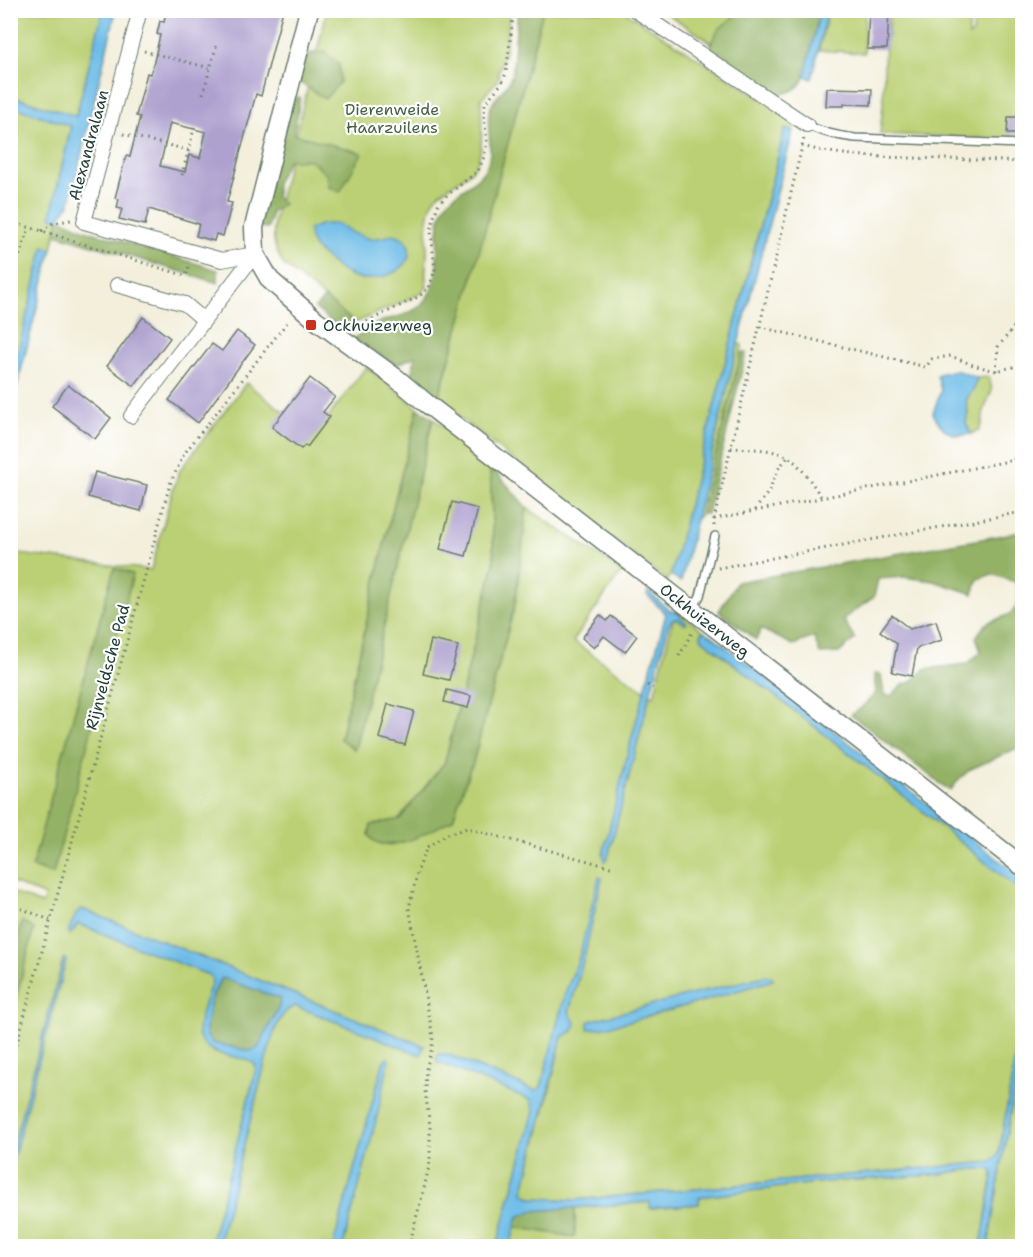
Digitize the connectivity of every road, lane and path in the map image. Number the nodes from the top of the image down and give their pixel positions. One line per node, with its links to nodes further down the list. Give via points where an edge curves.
1 (140, 10): 6 (street, Alexandralaan)
2 (309, 10): 22 (street, Ockhuizerweg, via 254,227)
3 (514, 10): 29 (path, via 506,73 485,103 484,157 478,171 438,205 434,217 431,231 435,270 429,288 356,326)
4 (635, 10): 10 (street)
5 (217, 43): 7 (path)
6 (130, 47): 7 (path); 11 (street, Alexandralaan)
7 (210, 68): 8 (path)
8 (203, 94)
9 (195, 125): 14 (path)
10 (807, 125): 12 (lane, via 832,135 855,138); 13 (path)
11 (109, 130): 14 (path); 18 (street, Alexandralaan)
12 (1023, 144)
13 (802, 146): 15 (path, via 884,157); 28 (path)
14 (188, 150): 16 (path)
15 (1023, 162)
16 (182, 175)
17 (10, 222): 19 (path)
18 (84, 222): 20 (path, via 53,223); 21 (street, Alexandralaan)
19 (29, 228): 20 (path); 23 (path)
20 (42, 231): 21 (path, via 186,276)
21 (192, 252): 22 (street, Alexandralaan, via 222,260)
22 (255, 254): 25 (street, Ockhuizerweg, via 270,280); 27 (street)
23 (10, 284)
24 (117, 285): 27 (street, via 185,304)
25 (299, 306): 29 (street, Ockhuizerweg); 51 (path, Rijnveldsche Pad, via 184,454 170,484)
26 (1023, 317): 31 (path, via 998,347)
27 (204, 320): 32 (street)
28 (760, 327): 31 (path, via 926,367 932,359 951,356); 34 (path)
29 (345, 340): 44 (street, Ockhuizerweg)
30 (1023, 365): 31 (path)
31 (996, 371)
32 (131, 416)
33 (1023, 425): 37 (path)
34 (731, 448): 35 (path, via 763,449); 41 (path)
35 (788, 458): 38 (path, via 809,477); 39 (path)
36 (1023, 459): 37 (path)
37 (1014, 460): 38 (path)
38 (822, 498): 39 (path)
39 (754, 511): 41 (path)
40 (1023, 512): 43 (path)
41 (714, 519): 42 (path)
42 (714, 536): 43 (lane)
43 (706, 570): 44 (lane)
44 (697, 614): 45 (path, via 693,631); 48 (street, Ockhuizerweg)
45 (679, 656)
46 (646, 685): 47 (path)
47 (653, 688)
48 (1023, 867)
49 (614, 868): 53 (path, via 467,828 427,847 409,908 433,1037 425,1091 430,1162)
50 (10, 904): 51 (path)
51 (50, 920): 52 (path, Rijnveldsche Pad)
52 (10, 1068)
53 (409, 1246)

